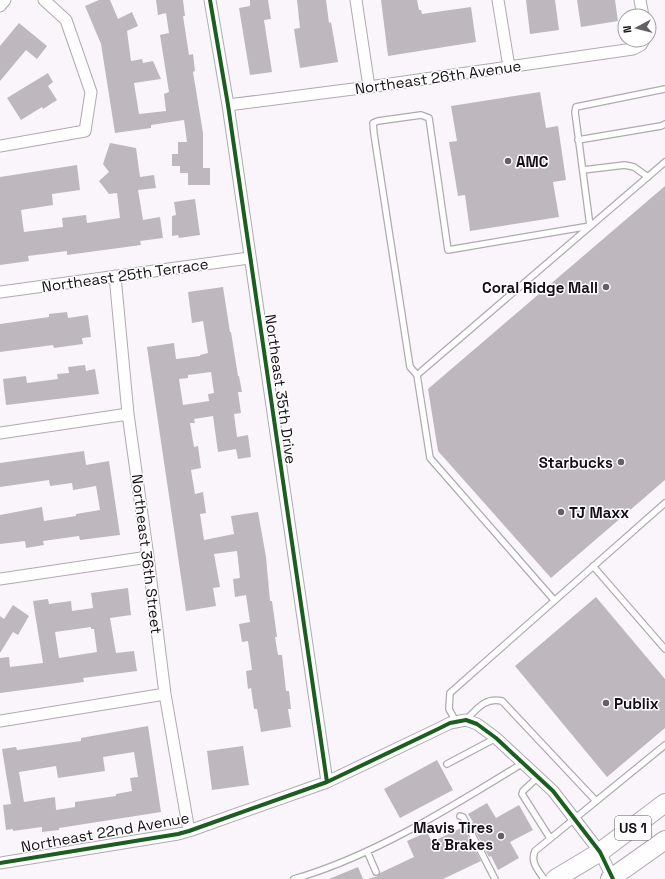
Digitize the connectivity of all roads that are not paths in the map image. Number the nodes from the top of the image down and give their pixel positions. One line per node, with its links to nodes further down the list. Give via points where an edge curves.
1 (5, 0): 6 (street)
2 (44, 0): 14 (street, via 66,20 91,92 85,131)
3 (210, 0): 11 (street, Northeast 35th Drive)
4 (356, 0): 9 (street)
5 (498, 0): 8 (street)
6 (0, 6)
7 (635, 48): 8 (street, Northeast 26th Avenue)
8 (508, 67): 9 (street, Northeast 26th Avenue)
9 (369, 87): 11 (street, Northeast 26th Avenue)
10 (665, 89): 13 (lane, via 576,107)
11 (228, 105): 19 (street, Northeast 35th Drive)
12 (665, 124): 13 (lane)
13 (578, 140): 16 (lane)
14 (0, 146)
15 (665, 162): 17 (lane)
16 (582, 170): 17 (lane, via 625,165 634,167); 18 (lane)
17 (648, 177): 18 (lane)
18 (590, 226): 22 (lane); 22 (lane, via 448,250 429,118 421,116 373,123 410,367)
19 (249, 258): 20 (street, Northeast 25th Terrace); 39 (street, Northeast 35th Drive)
20 (115, 276): 21 (street, Northeast 25th Terrace); 23 (street, Northeast 36th Street)
21 (0, 292)
22 (417, 375): 29 (lane, via 430,458)
23 (128, 414): 24 (street); 26 (street, Northeast 36th Street)
24 (0, 433)
25 (665, 502): 27 (lane)
26 (148, 557): 28 (street); 31 (street, Northeast 36th Street)
27 (593, 566): 29 (lane); 30 (lane)
28 (0, 579)
29 (554, 600): 33 (lane, via 450,692 449,709)
30 (665, 649)
31 (165, 694): 32 (street); 44 (street, Northeast 36th Street)
32 (0, 721)
33 (461, 721): 34 (street, via 477,724); 39 (street, Northeast 22nd Avenue, via 438,728); 40 (lane, via 493,699 502,701)
34 (496, 738): 36 (street); 37 (lane)
35 (665, 745): 40 (lane)
36 (523, 763): 38 (street); 47 (lane, via 453,806)
37 (447, 764)
38 (538, 777): 43 (street, via 553,791); 45 (lane, via 522,794)
39 (327, 782): 44 (street, Northeast 22nd Avenue)
40 (596, 801): 43 (lane)
41 (665, 803): 48 (main road, US 1)
42 (460, 816): 55 (lane)
43 (574, 818): 45 (lane); 48 (street)
44 (189, 831): 49 (street, Northeast 22nd Avenue)
45 (550, 838): 56 (lane, via 533,855 535,865)
46 (665, 840): 52 (main road, US 1)
47 (367, 851): 50 (lane); 51 (lane)
48 (600, 852): 52 (street); 57 (main road, US 1)
49 (0, 863)
50 (315, 872): 53 (lane); 54 (lane)
51 (376, 872)
52 (612, 878)
53 (294, 879)
54 (317, 879)
55 (494, 879)
56 (544, 879)
57 (555, 879)

